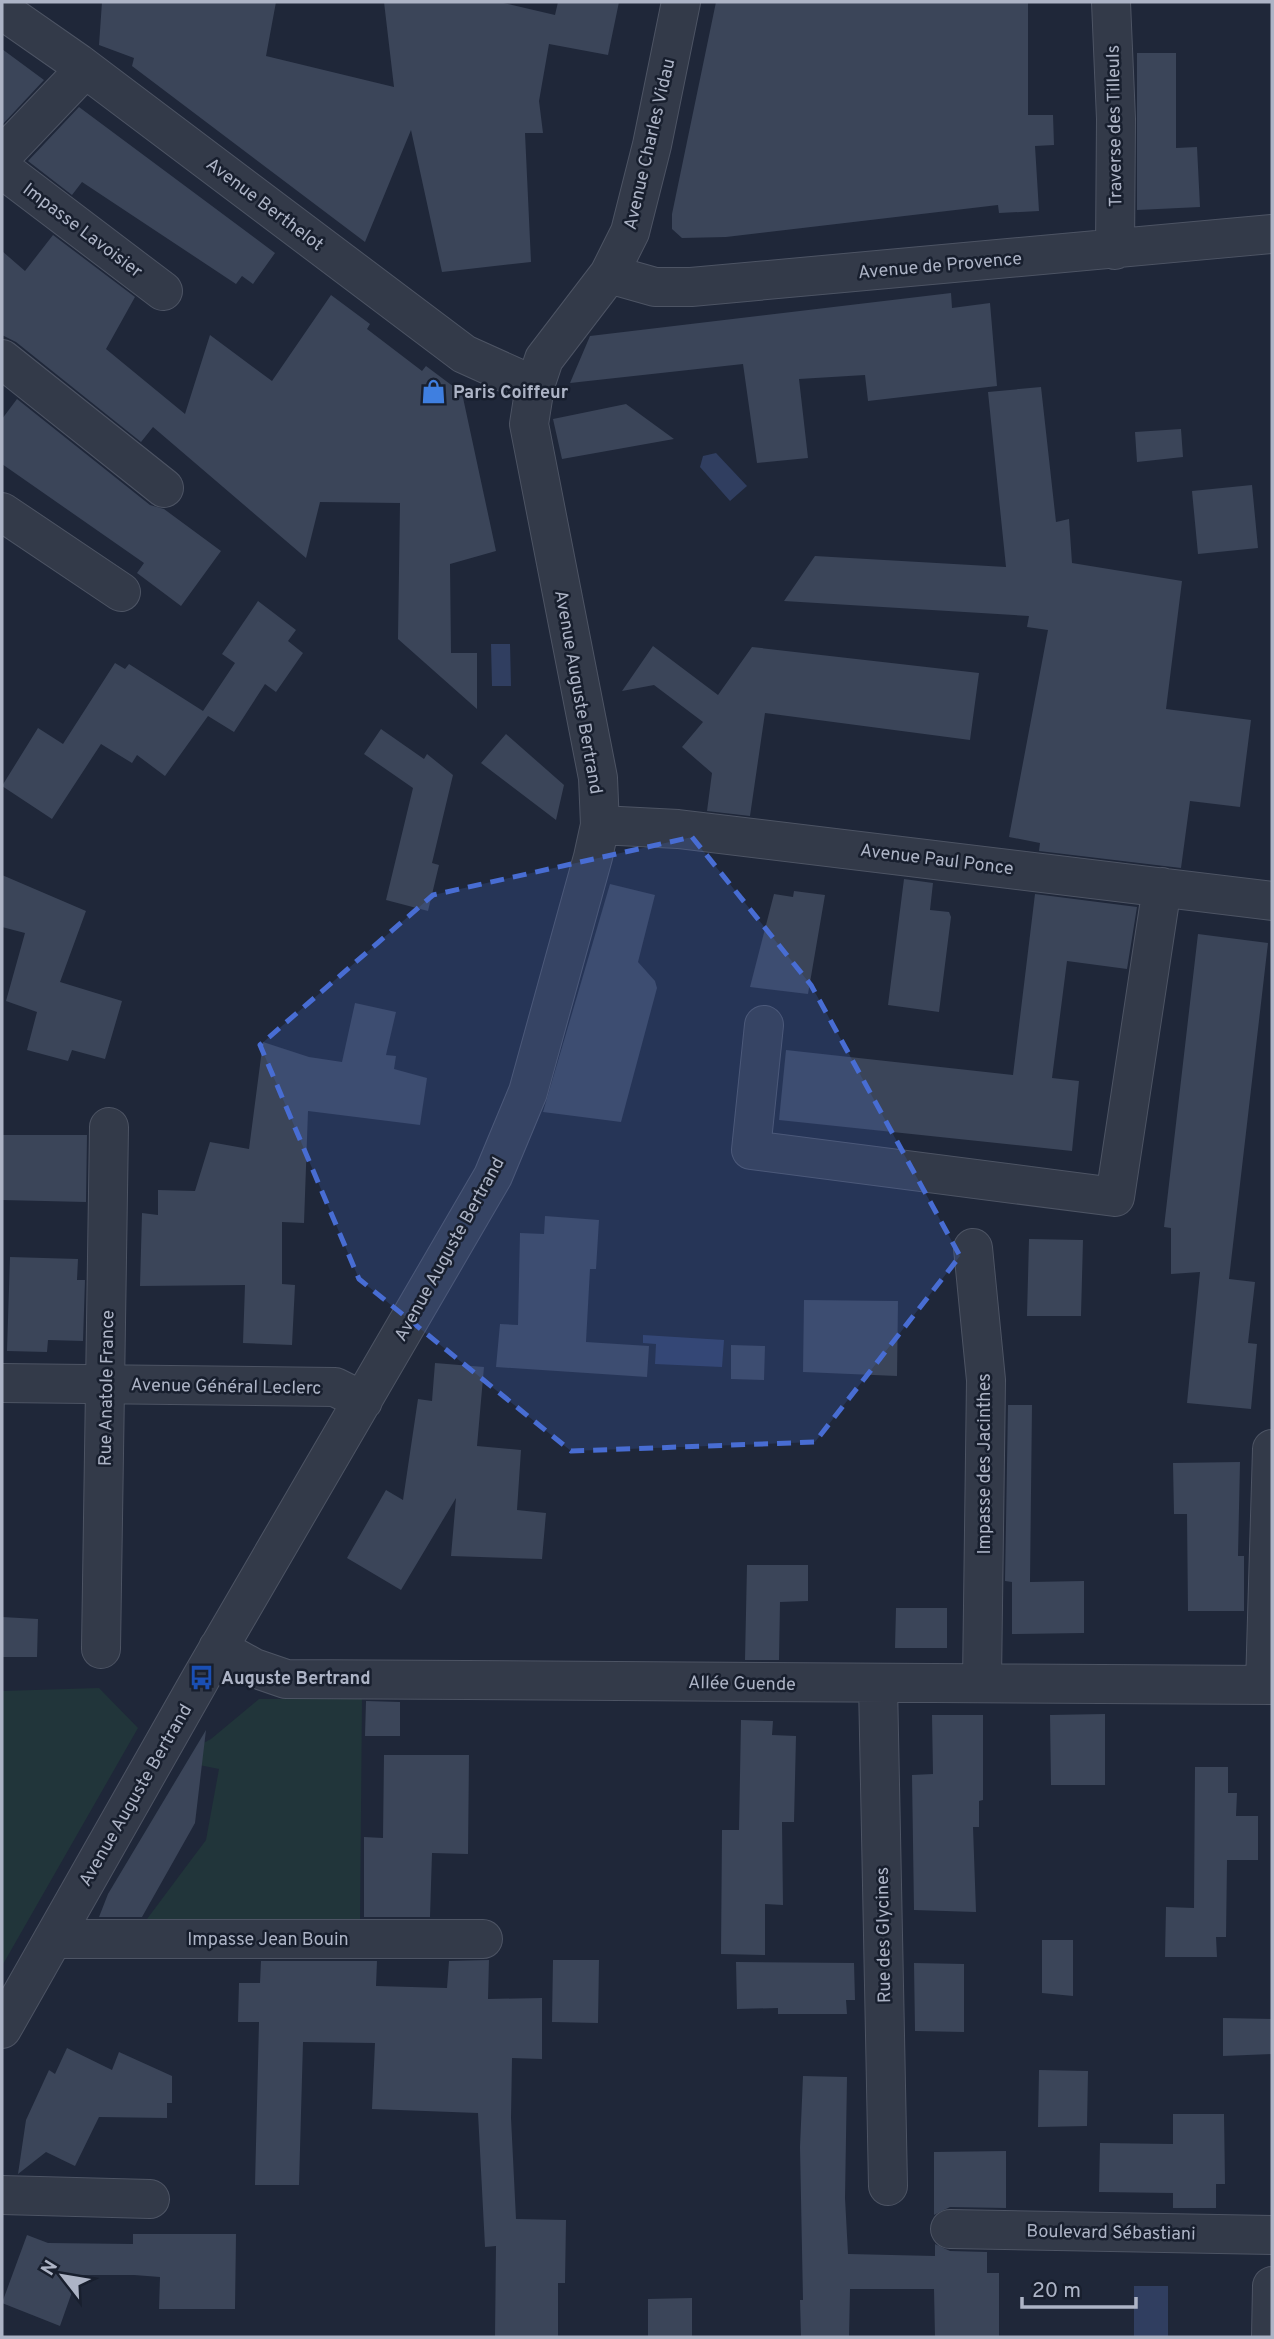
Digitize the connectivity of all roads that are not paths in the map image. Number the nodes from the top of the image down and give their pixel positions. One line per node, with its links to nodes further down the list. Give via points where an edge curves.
1 (681, 2): 9 (street, Avenue Charles Vidau, via 630,232)
2 (1111, 2): 8 (street, Traverse des Tilleuls)
3 (2, 10): 4 (street, Avenue Berthelot)
4 (85, 69): 5 (street); 12 (street, Avenue Berthelot, via 464,354)
5 (2, 156)
6 (2, 169): 10 (street, Impasse Lavoisier)
7 (1272, 234): 8 (street, Avenue de Provence)
8 (1115, 250): 9 (street, Avenue de Provence, via 691,287 655,287)
9 (609, 274): 12 (street, Avenue Charles Vidau, via 544,359)
10 (163, 291)
11 (2, 359): 13 (street)
12 (535, 386): 16 (street, Avenue Auguste Bertrand, via 529,424 598,778)
13 (164, 488)
14 (2, 512): 15 (street)
15 (121, 592)
16 (600, 825): 17 (street, Avenue Paul Ponce, via 678,829); 24 (street, Avenue Auguste Bertrand, via 517,1123 493,1176)
17 (1163, 887): 18 (street, Avenue Paul Ponce); 19 (street, via 1115,1197 751,1150)
18 (1272, 901)
19 (764, 1025)
20 (109, 1128): 23 (street, Rue Anatole France)
21 (973, 1248): 28 (street, Impasse des Jacinthes, via 986,1380)
22 (2, 1383): 23 (street, Avenue Général Leclerc)
23 (106, 1384): 24 (street, Avenue Général Leclerc, via 335,1387); 27 (street, Rue Anatole France)
24 (363, 1401): 26 (street, Avenue Auguste Bertrand)
25 (1272, 1450): 30 (street)
26 (218, 1648): 29 (street, Allée Guende, via 286,1679); 32 (street, Avenue Auguste Bertrand)
27 (101, 1649)
28 (982, 1681): 29 (street, Allée Guende); 30 (street, Allée Guende)
29 (878, 1684): 34 (street, Rue des Glycines)
30 (1269, 1685)
31 (483, 1938): 32 (street, Impasse Jean Bouin)
32 (53, 1940): 33 (street, Avenue Auguste Bertrand)
33 (2, 2029)
34 (888, 2186)
35 (2, 2195): 36 (street)
36 (150, 2199)
37 (950, 2229): 38 (street, Boulevard Sébastiani)
38 (1272, 2235)
39 (1272, 2286): 40 (street)
40 (1271, 2337)

